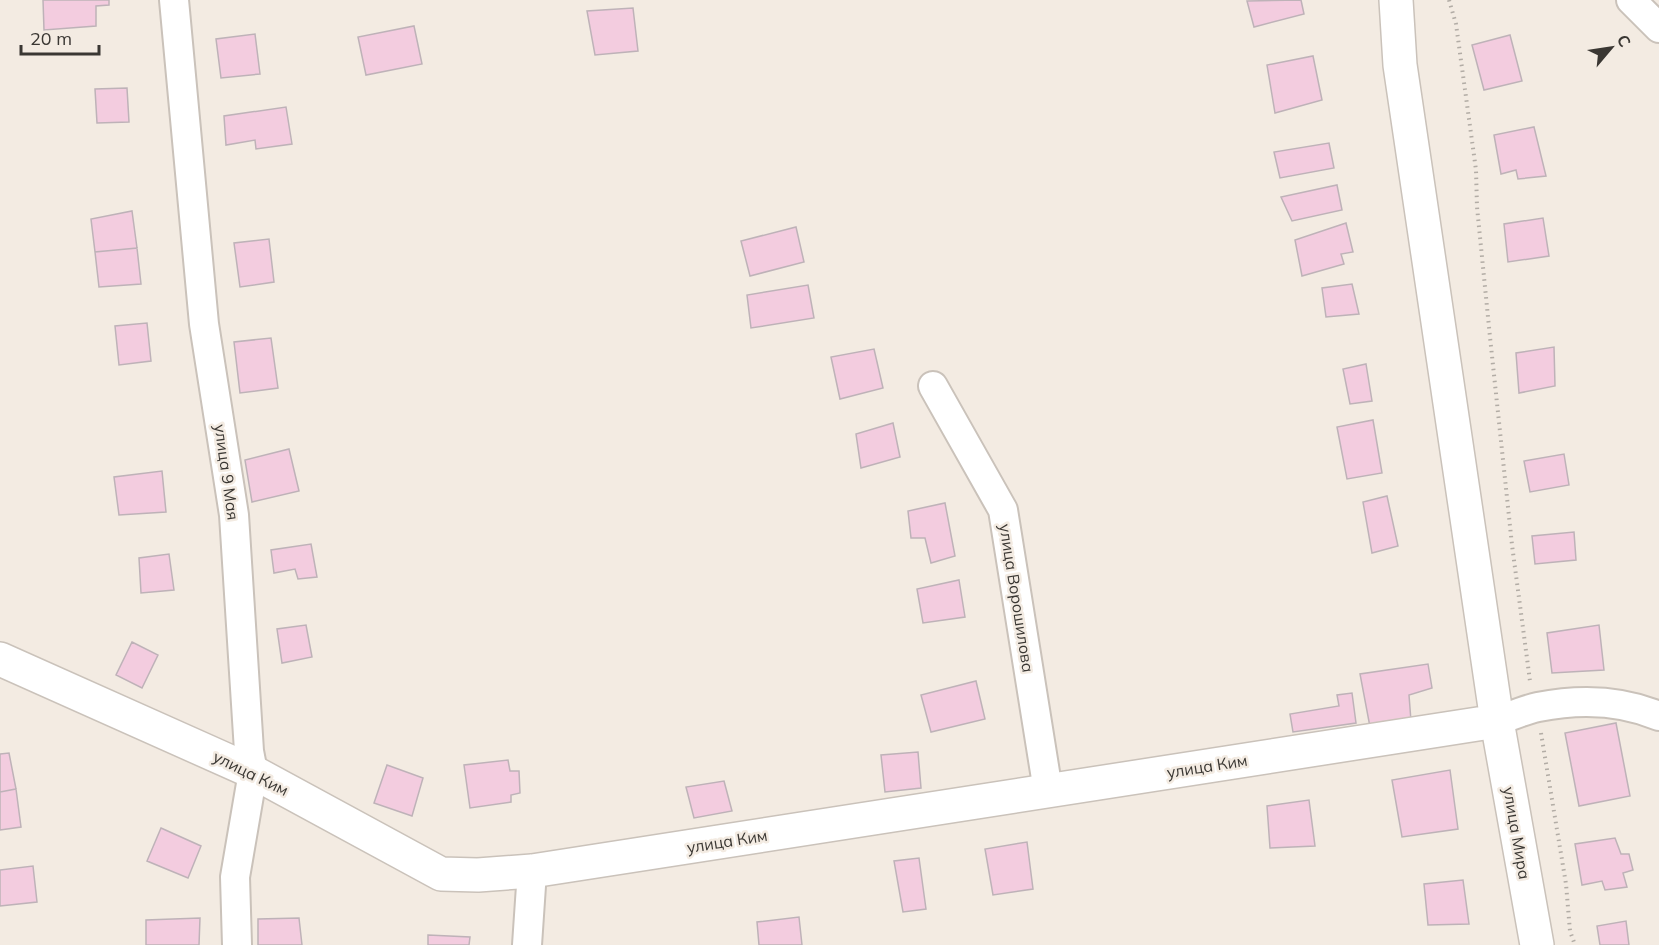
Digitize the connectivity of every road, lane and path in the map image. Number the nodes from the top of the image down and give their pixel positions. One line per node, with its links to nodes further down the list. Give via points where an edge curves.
1 (174, 0): 11 (street, улица 9 Мая, via 204,324 234,515)
2 (1396, 0): 10 (street, улица Мира, via 1400,65)
3 (1449, 0): 8 (path, via 1456,24 1476,170 1511,534)
4 (1631, 0): 5 (street)
5 (1659, 28)
6 (933, 386): 12 (street, улица Ворошилова, via 1003,510)
7 (0, 659): 11 (street, улица Ким)
8 (1536, 707): 9 (street, via 1585,700 1643,709); 10 (street); 17 (path)
9 (1659, 716)
10 (1497, 721): 12 (street, улица Ким); 16 (street, улица Мира)
11 (253, 772): 13 (street, улица Ким, via 441,874); 14 (street, улица 9 Мая, via 235,877)
12 (1048, 791): 13 (street, улица Ким)
13 (532, 871): 15 (street)
14 (237, 945)
15 (526, 945)
16 (1537, 945)
17 (1575, 945)

